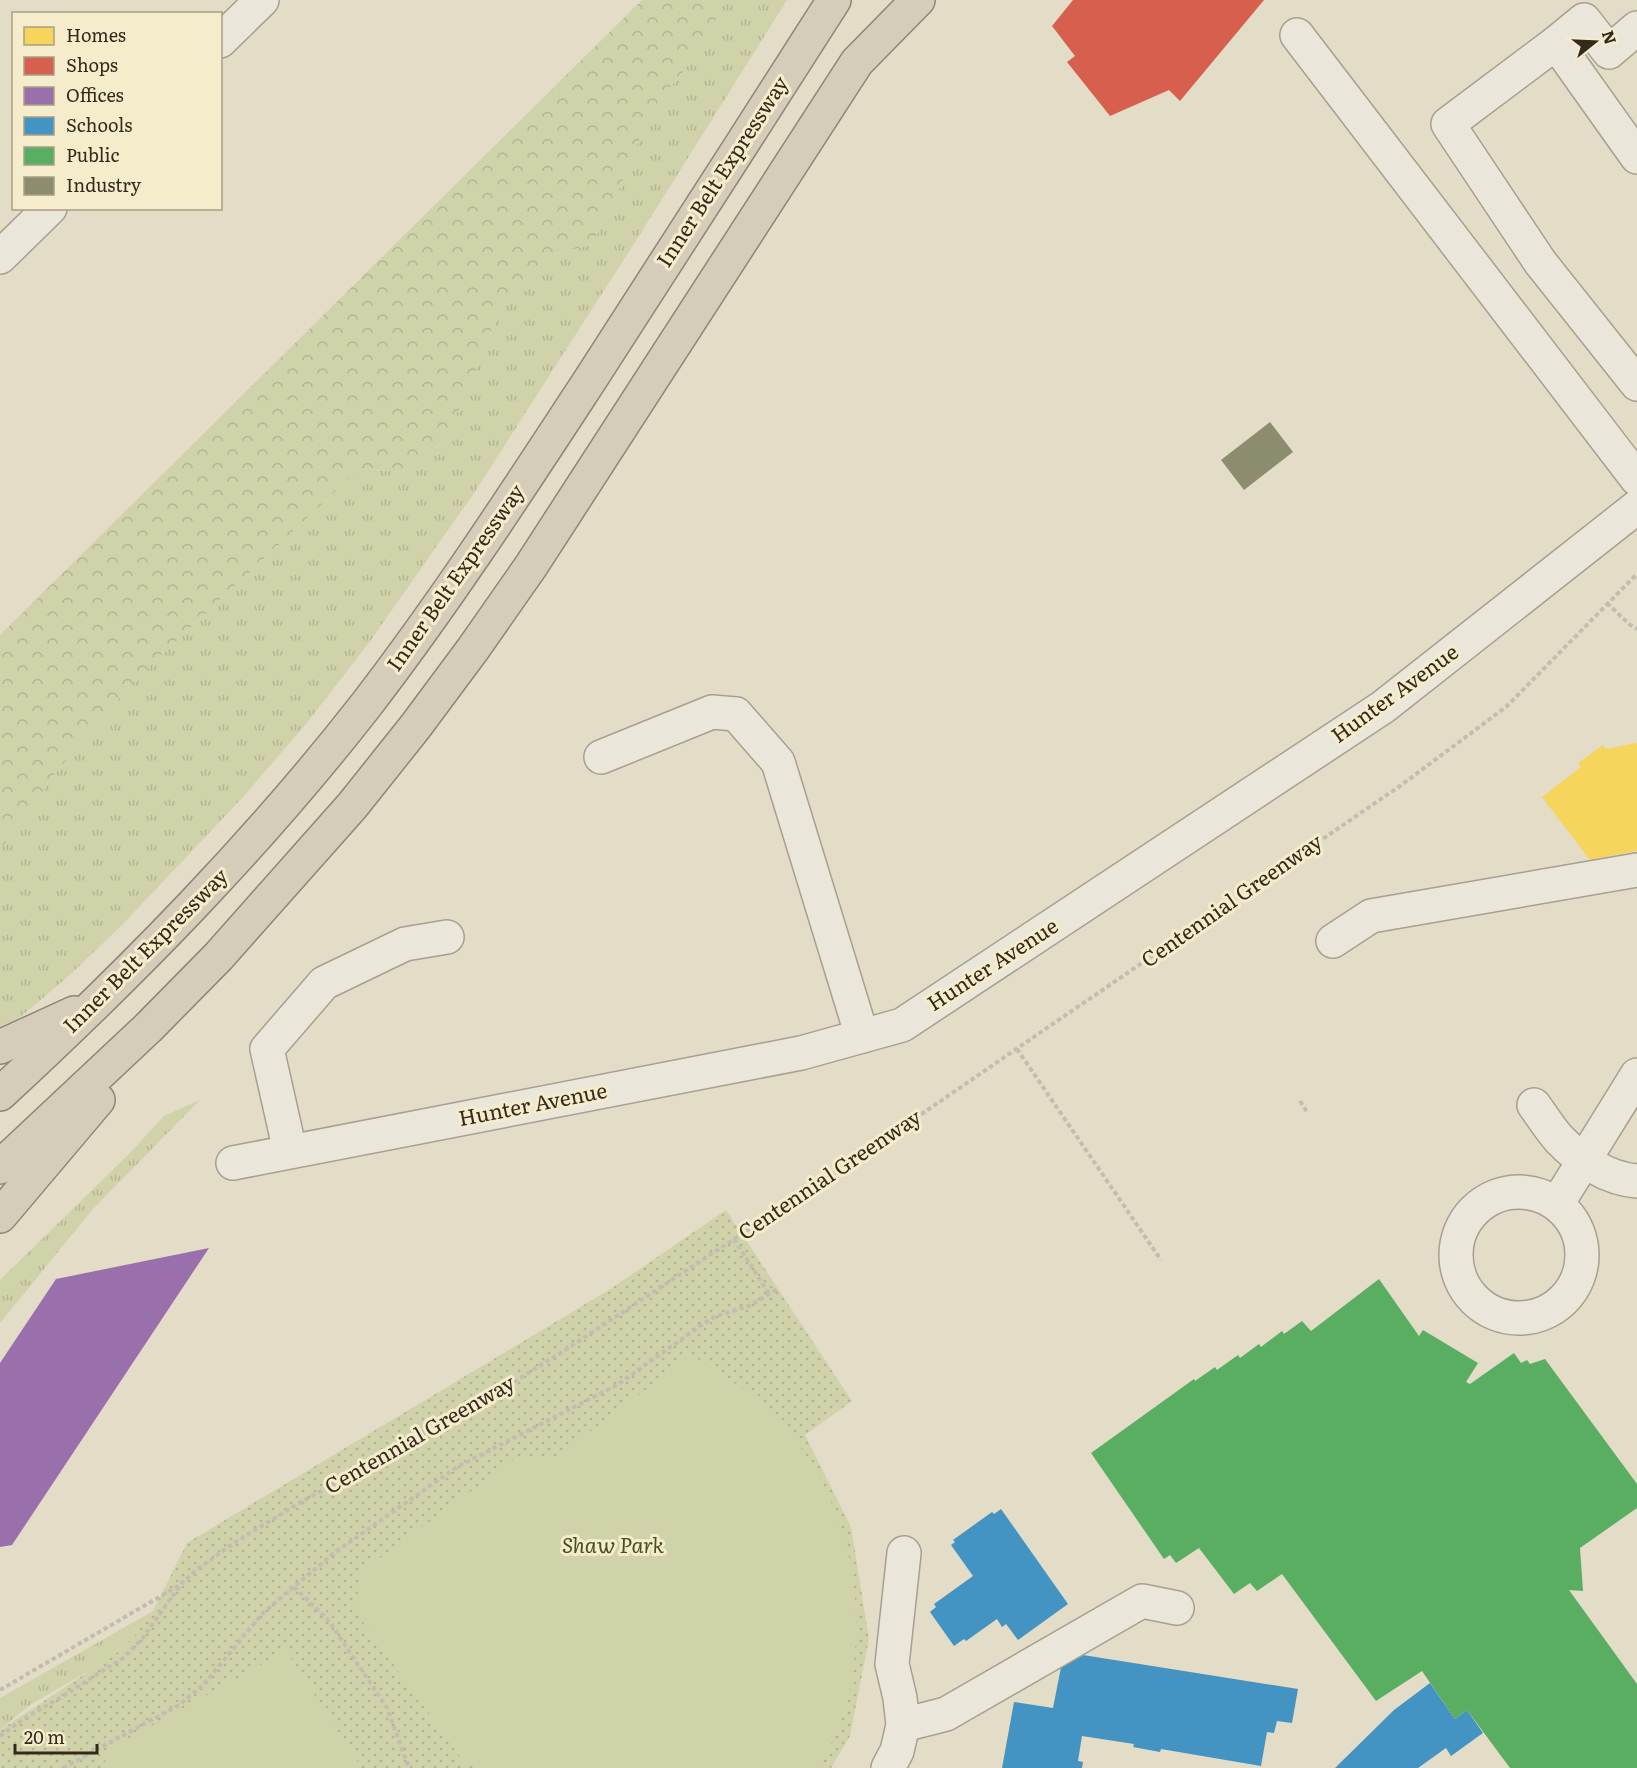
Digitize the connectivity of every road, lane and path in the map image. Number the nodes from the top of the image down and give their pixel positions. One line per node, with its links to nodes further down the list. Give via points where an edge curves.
1 (262, 0): 7 (street)
2 (834, 0): 24 (highway, Inner Belt Expressway, via 538,459 419,633 307,779 239,858)
3 (897, 0): 9 (highway)
4 (918, 0): 9 (highway)
5 (1637, 28): 8 (street, via 1609,52 1584,20)
6 (1297, 35): 14 (street)
7 (222, 39)
8 (1556, 43): 10 (street); 13 (street, via 1448,124 1540,262)
9 (857, 62): 23 (highway, via 531,566 473,649 352,806)
10 (1637, 158)
11 (48, 210): 12 (street)
12 (0, 257)
13 (1637, 384)
14 (1637, 479)
15 (1637, 507): 25 (street, Hunter Avenue, via 1383,707 902,1025)
16 (1637, 574): 17 (path, Centennial Greenway)
17 (1607, 603): 18 (path); 27 (path, Centennial Greenway, via 1506,707 1400,786)
18 (1637, 629)
19 (601, 758): 25 (street, via 712,712 736,714 778,762)
20 (1637, 870): 22 (street, via 1371,916)
21 (447, 937): 33 (street, via 405,944 324,983 267,1049)
22 (1333, 941)
23 (218, 957): 36 (highway); 39 (highway)
24 (100, 1001): 26 (highway); 29 (highway, Inner Belt Expressway)
25 (862, 1036): 33 (street, Hunter Avenue, via 801,1053)
26 (0, 1047)
27 (1017, 1049): 40 (path, Centennial Greenway); 41 (path)
28 (1637, 1075): 34 (street)
29 (0, 1094)
30 (1300, 1101): 32 (path)
31 (1534, 1105): 34 (street, via 1560,1140)
32 (1307, 1112)
33 (290, 1152): 35 (street, Hunter Avenue)
34 (1584, 1159): 37 (street, via 1607,1175); 38 (street)
35 (233, 1163)
36 (0, 1167)
37 (1637, 1181)
38 (1557, 1204)
39 (0, 1216)
40 (734, 1239): 43 (path); 45 (path, Centennial Greenway, via 509,1385 296,1504 234,1543)
41 (1161, 1260)
42 (779, 1288): 43 (path)
43 (769, 1293): 46 (path, via 751,1305 714,1317 617,1385 458,1467 334,1553)
44 (904, 1553): 49 (street, via 892,1664)
45 (181, 1584): 48 (path); 50 (path, Centennial Greenway, via 142,1639 123,1658)
46 (294, 1587): 51 (path, via 263,1612 204,1684 178,1705); 52 (path, via 328,1621 387,1708)
47 (1177, 1608): 49 (street, via 1142,1602 946,1714)
48 (0, 1690)
49 (903, 1725): 53 (street)
50 (0, 1737)
51 (63, 1768)
52 (409, 1768)
53 (888, 1768)

